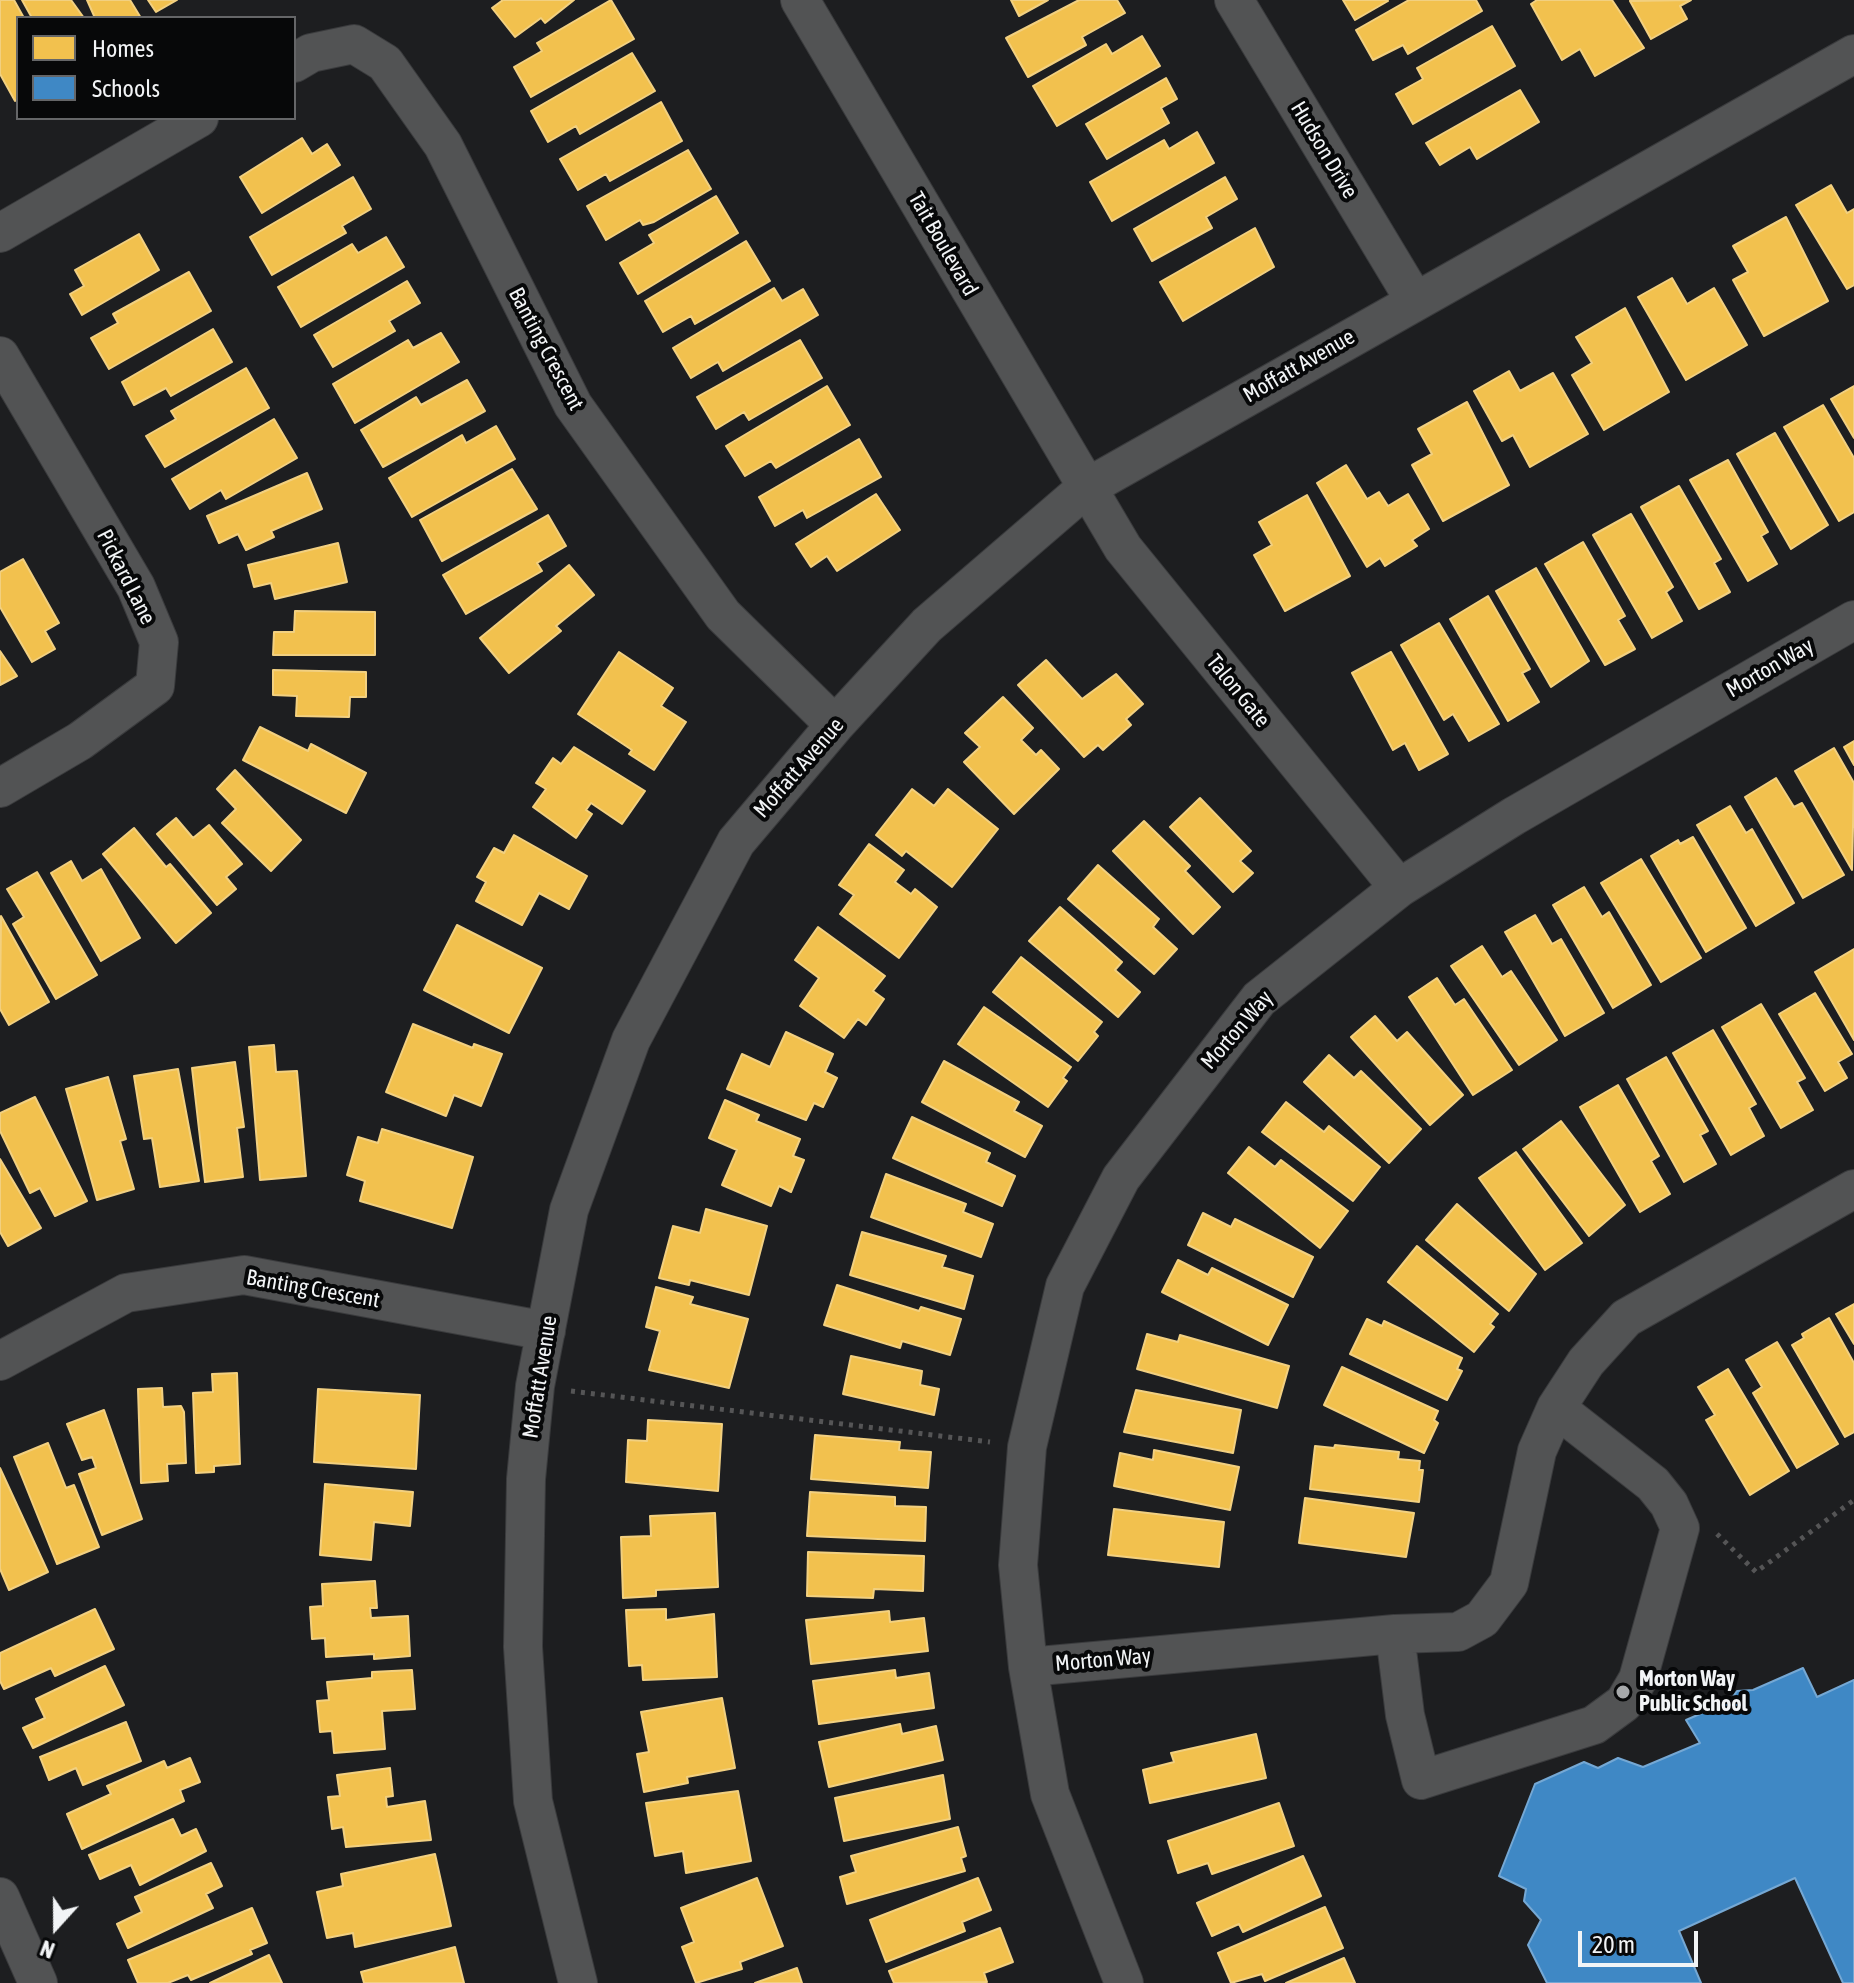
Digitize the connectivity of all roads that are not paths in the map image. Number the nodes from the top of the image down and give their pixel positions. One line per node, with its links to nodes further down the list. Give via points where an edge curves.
1 (800, 0): 9 (street, Tait Boulevard)
2 (1234, 0): 7 (street, Hudson Drive)
3 (1854, 54): 7 (street, Moffatt Avenue)
4 (296, 62): 11 (street, Banting Crescent, via 311,53 354,44 385,63 443,145 573,405 723,615)
5 (196, 120): 6 (street)
6 (0, 233)
7 (1415, 301): 9 (street, Moffatt Avenue)
8 (0, 356): 12 (street, Pickard Lane, via 136,587 159,642 155,686 80,741)
9 (1086, 488): 11 (street, Moffatt Avenue, via 927,625); 13 (street, Talon Gate, via 1142,575)
10 (1854, 620): 13 (street, Morton Way)
11 (835, 725): 15 (street, Moffatt Avenue, via 736,842 631,1040 569,1210)
12 (0, 788)
13 (1399, 888): 19 (street, Morton Way, via 1259,999 1121,1178 1065,1286 1027,1447 1018,1565)
14 (1854, 1189): 17 (street, Morton Way, via 1626,1318 1586,1362)
15 (546, 1331): 16 (street, Banting Crescent, via 244,1275 126,1293); 22 (street, Moffatt Avenue, via 526,1479 523,1647 533,1801)
16 (0, 1361)
17 (1556, 1408): 18 (street, Morton Way, via 1537,1451 1509,1583 1482,1619 1458,1632); 18 (street, via 1653,1484 1680,1528 1638,1679 1624,1703 1594,1725 1421,1780 1405,1715)
18 (1395, 1634): 19 (street, Morton Way)
19 (1028, 1667): 23 (street, Morton Way, via 1050,1794)
20 (0, 1897): 21 (street)
21 (38, 1983)
22 (578, 1983)
23 (1124, 1983)

